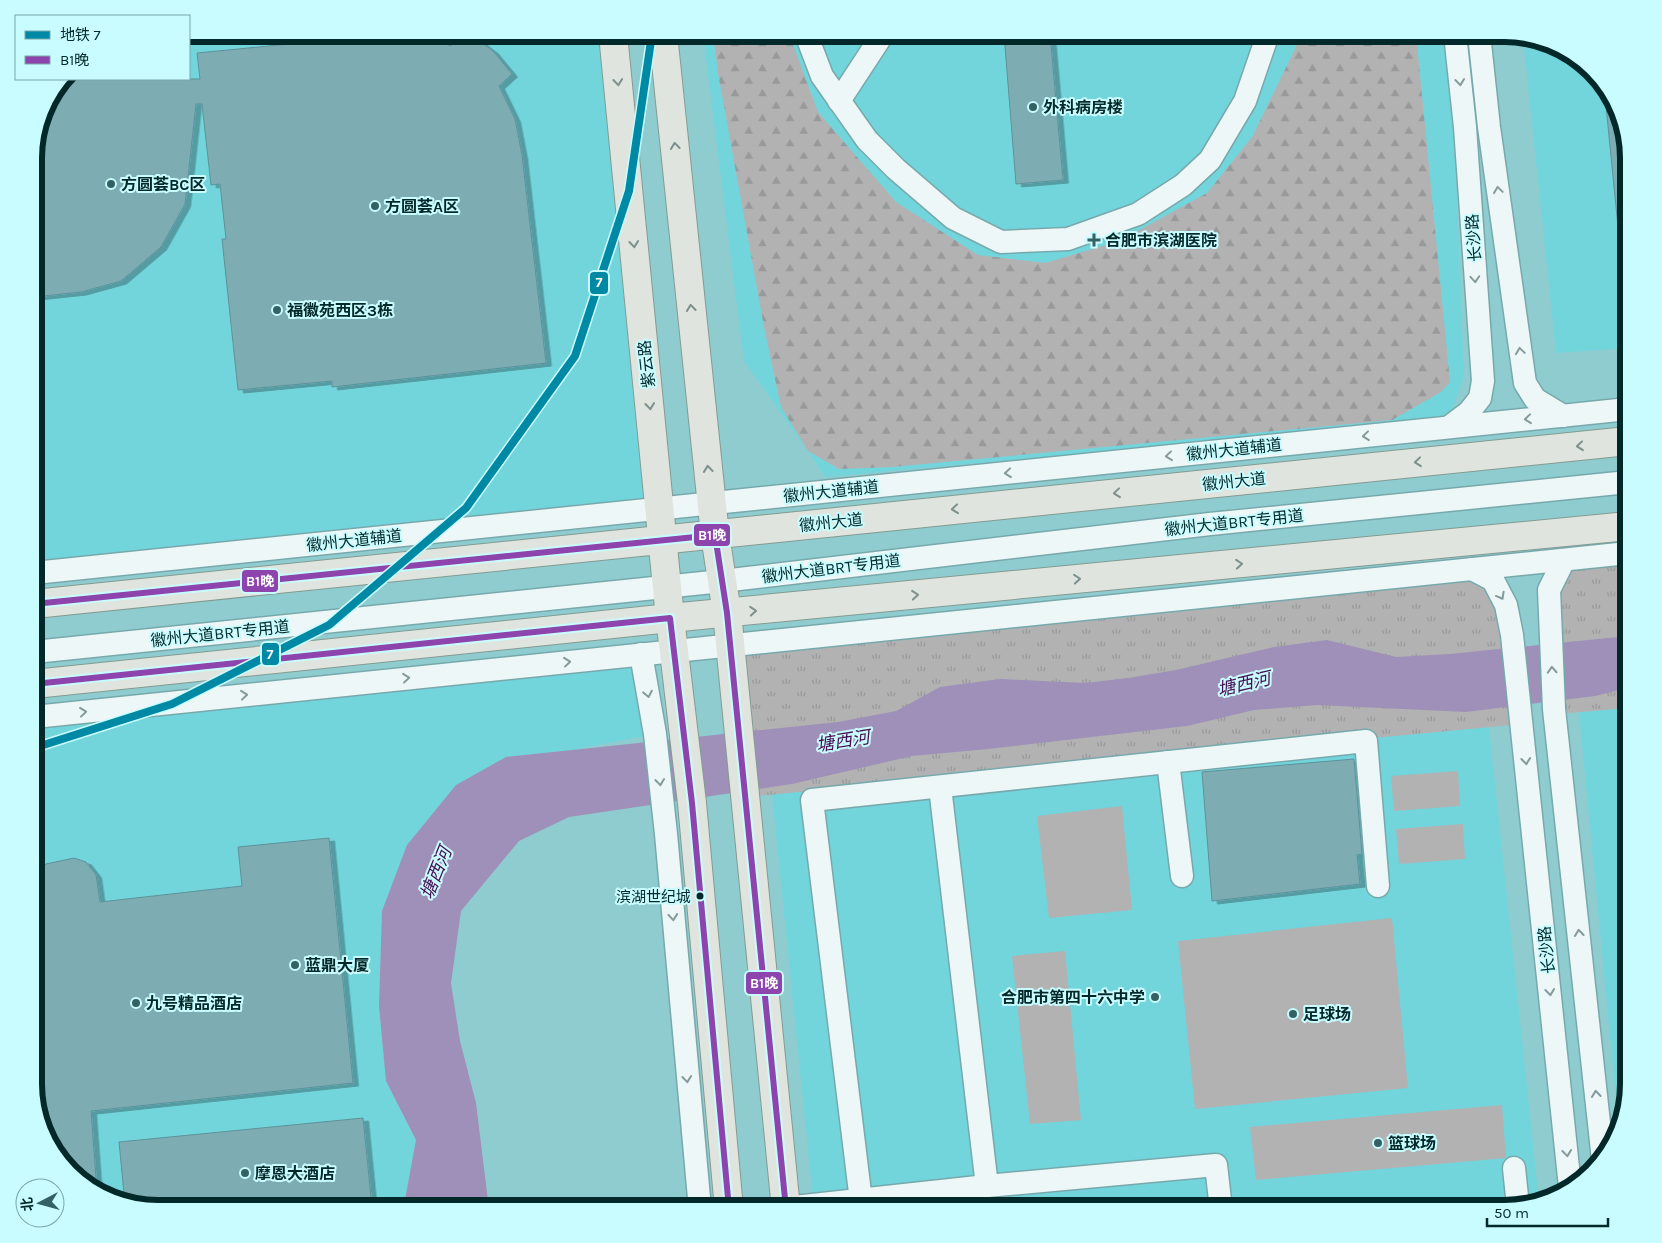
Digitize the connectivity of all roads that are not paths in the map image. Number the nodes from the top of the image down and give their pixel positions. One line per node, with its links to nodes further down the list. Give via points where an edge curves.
1 (614, 42): 16 (main road, 紫云路, one-way to 16)
2 (665, 42): 15 (main road, one-way to 2)
3 (809, 42): 8 (street, via 822,76)
4 (878, 42): 8 (street)
5 (1265, 42): 8 (street, via 1245,101 1210,160 1183,186 1138,214 1068,240 1001,242 954,218 867,140)
6 (1456, 42): 11 (street, 长沙路, one-way to 11, via 1483,381 1480,398 1469,412)
7 (1480, 42): 10 (street, 长沙路, one-way to 7, via 1535,399 1525,382)
8 (839, 101)
9 (1620, 410): 10 (street, 徽州大道辅道)
10 (1563, 416): 11 (street, 徽州大道辅道, one-way to 11)
11 (1448, 427): 15 (street, 徽州大道辅道, one-way to 15)
12 (1620, 442): 18 (main road, 徽州大道, one-way to 18)
13 (1620, 473): 24 (street, 徽州大道BRT专用道, via 1122,524)
14 (1620, 483): 24 (street, 徽州大道BRT专用道)
15 (711, 503): 16 (street, 徽州大道辅道); 18 (main road)
16 (660, 508): 19 (main road, 紫云路); 23 (street, 徽州大道辅道)
17 (1620, 527): 27 (main road, one-way to 17)
18 (715, 535): 19 (main road, 徽州大道); 24 (main road)
19 (662, 540): 25 (main road, 紫云路); 26 (main road, 徽州大道)
20 (1620, 554): 21 (street)
21 (1564, 560): 22 (street); 40 (street, one-way to 21, via 1554,709 1549,590)
22 (1472, 569): 30 (street); 42 (street, 长沙路, one-way to 42, via 1493,580 1506,605 1512,635)
23 (43, 572)
24 (721, 576): 25 (street, 徽州大道BRT专用道); 27 (main road)
25 (667, 582): 28 (main road, 紫云路); 29 (street, 徽州大道BRT专用道); 31 (street, 徽州大道BRT专用道)
26 (43, 603)
27 (727, 613): 28 (main road); 30 (main road)
28 (670, 618): 32 (main road, 紫云路); 34 (main road)
29 (43, 640)
30 (729, 645): 32 (street); 46 (main road)
31 (43, 651)
32 (674, 651): 33 (street); 45 (main road, 紫云路, via 692,803)
33 (640, 654): 35 (street, one-way to 33); 44 (street, one-way to 44, via 655,734 666,834)
34 (43, 683)
35 (43, 716)
36 (1168, 762): 37 (street); 38 (street); 39 (street, via 1366,741)
37 (940, 787): 43 (street); 47 (street, via 812,800)
38 (1182, 876)
39 (1378, 886)
40 (1602, 1147)
41 (1514, 1168): 50 (street)
42 (1569, 1180)
43 (987, 1186): 48 (street); 49 (street, via 1216,1165)
44 (699, 1200)
45 (728, 1200)
46 (784, 1200)
47 (861, 1200)
48 (895, 1200)
49 (1220, 1200)
50 (1517, 1200)

